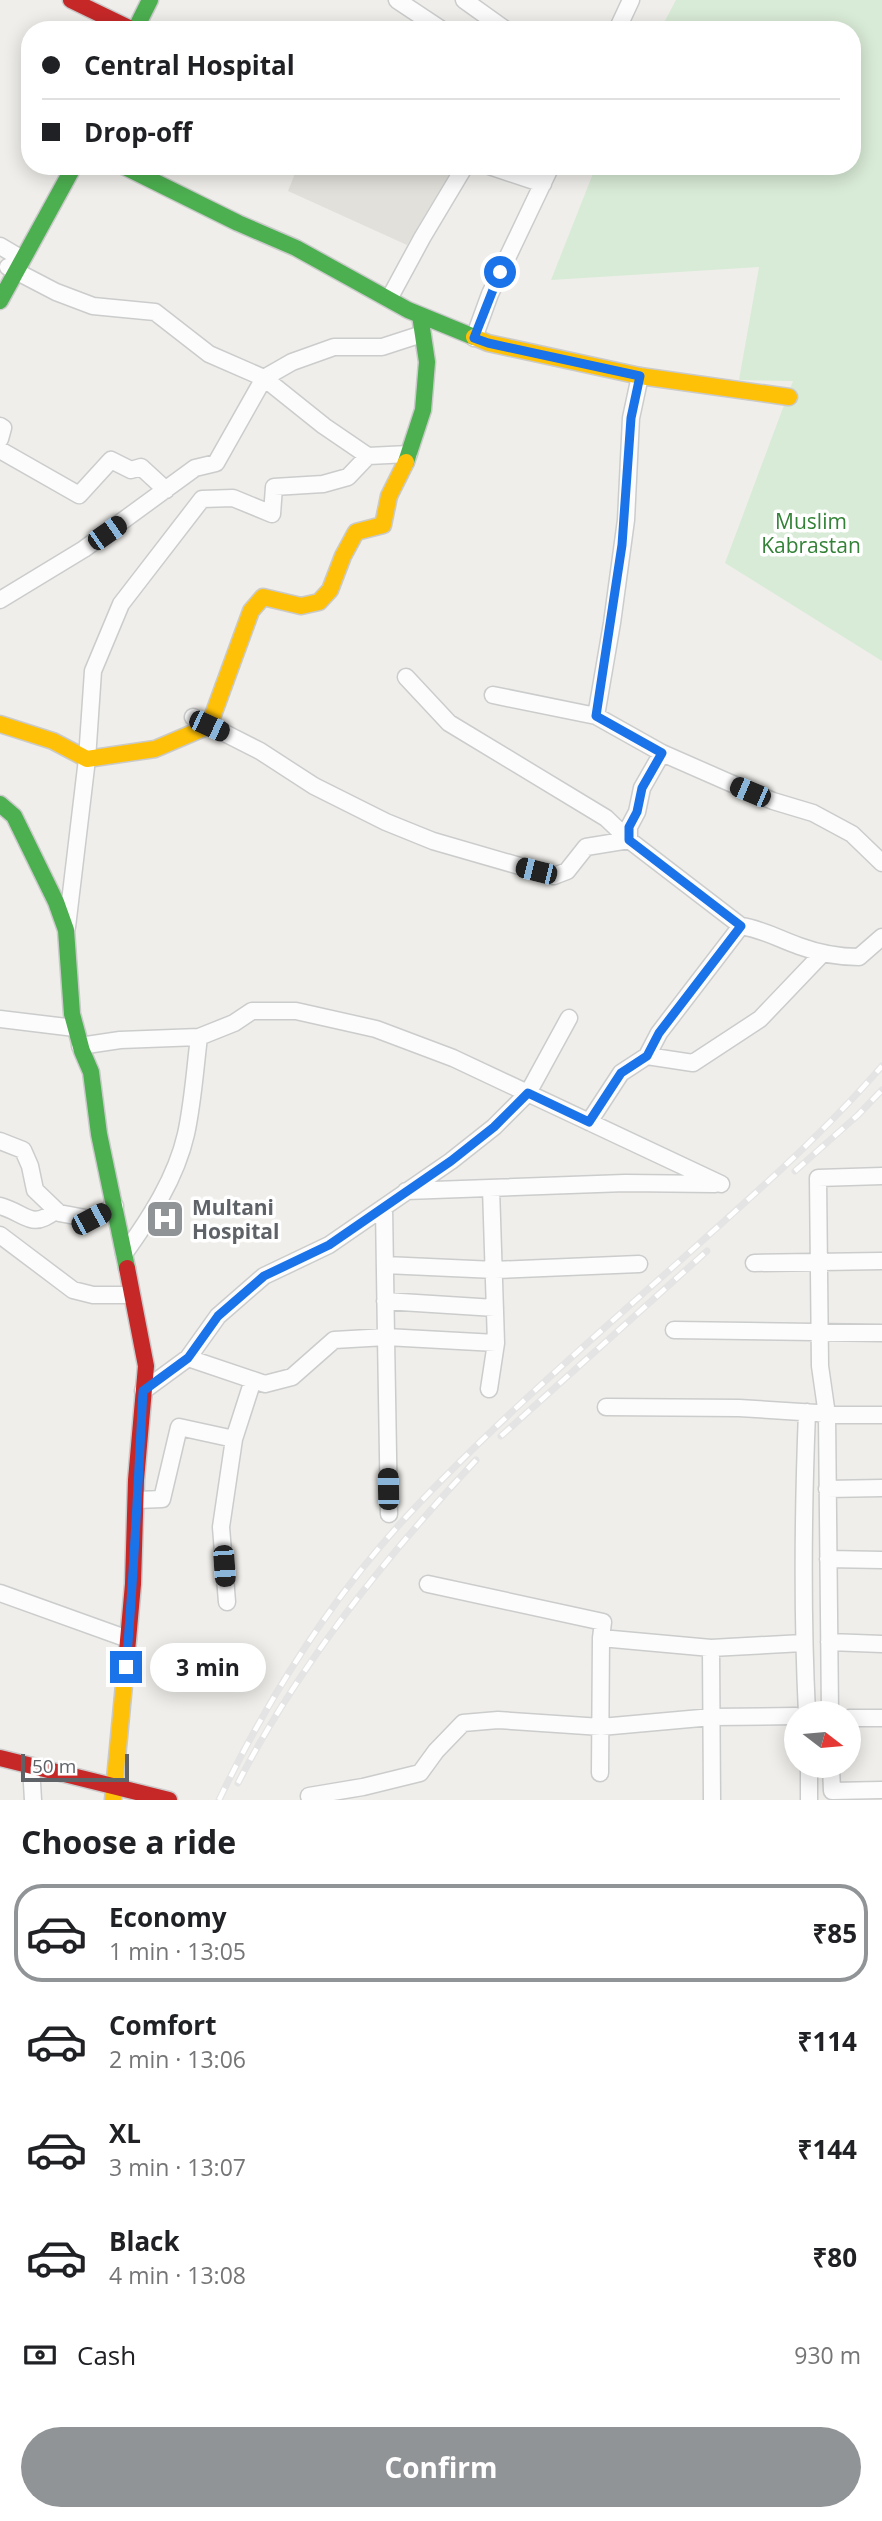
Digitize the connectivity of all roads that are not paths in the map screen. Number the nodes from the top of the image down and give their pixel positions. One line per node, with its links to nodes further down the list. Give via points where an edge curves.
1 (71, 0): 8 (street)
2 (150, 0): 9 (street)
3 (164, 0): 10 (street)
4 (397, 0): 11 (street)
5 (464, 0): 12 (street)
6 (612, 0): 7 (street)
7 (629, 5): 13 (street)
8 (115, 21)
9 (139, 21)
10 (154, 21)
11 (425, 21)
12 (493, 21)
13 (621, 21)
14 (57, 175): 21 (street)
15 (68, 175): 21 (street)
16 (141, 175): 22 (street, via 296,248)
17 (460, 175): 22 (street)
18 (516, 175): 20 (street)
19 (547, 175): 20 (street)
20 (543, 184): 26 (street)
21 (10, 263): 23 (street); 28 (street, via 56,292 93,306 155,312 209,354)
22 (389, 299): 24 (street)
23 (0, 301)
24 (419, 315): 25 (street); 26 (street)
25 (422, 334): 28 (street, via 382,347 334,347); 33 (street, via 427,362 423,410)
26 (474, 338): 27 (street)
27 (640, 376): 29 (street); 39 (street, via 631,418 624,533)
28 (264, 378): 34 (street); 35 (street, via 216,463 195,468)
29 (789, 397)
30 (0, 426): 31 (street)
31 (0, 439)
32 (0, 450): 35 (street, via 79,495 111,460 131,471 141,467)
33 (409, 454): 34 (street); 42 (street, via 389,496 383,524 356,532 322,601 300,606 259,599)
34 (368, 456): 44 (street, via 348,477 323,484 274,486 272,514 233,498 202,499 121,604 93,671)
35 (166, 490): 36 (street)
36 (0, 600)
37 (406, 677): 46 (street, via 449,723 606,818)
38 (493, 695): 39 (street)
39 (596, 716): 43 (street)
40 (193, 717): 42 (street)
41 (0, 724): 44 (street, via 53,741)
42 (209, 726): 44 (street, via 155,749); 46 (street, via 386,822 519,867 554,876 567,871 586,847)
43 (662, 753): 46 (street, via 642,788); 47 (street, via 773,801 813,813 852,834)
44 (87, 759): 49 (street)
45 (0, 804): 49 (street, via 14,816)
46 (629, 840): 48 (street)
47 (882, 863)
48 (741, 926): 51 (street); 57 (street, via 659,1033)
49 (66, 930): 54 (street)
50 (882, 937): 51 (street, via 859,957)
51 (823, 953): 57 (street, via 760,1019 693,1063)
52 (569, 1018): 58 (street)
53 (0, 1019): 54 (street)
54 (75, 1028): 56 (street)
55 (199, 1037): 56 (street); 58 (street, via 252,1011 296,1011 376,1029); 69 (street, via 186,1135 177,1163 148,1220)
56 (80, 1046): 65 (street, via 91,1072)
57 (647, 1056): 59 (street, via 621,1073)
58 (528, 1093): 59 (street); 63 (street, via 494,1127)
59 (589, 1122): 62 (street, via 721,1184)
60 (0, 1141): 67 (street, via 23,1150 35,1190)
61 (882, 1176): 70 (street, via 818,1178)
62 (491, 1188): 63 (street); 75 (street)
63 (406, 1191): 66 (street)
64 (0, 1206): 67 (street, via 33,1222 45,1220)
65 (115, 1206): 67 (street, via 91,1219); 69 (street)
66 (384, 1207): 74 (street); 84 (street, via 329,1245 264,1276 218,1316)
67 (56, 1210)
68 (0, 1235): 76 (street, via 74,1290)
69 (124, 1254): 76 (street)
70 (820, 1261): 71 (street); 72 (street); 80 (street)
71 (882, 1261)
72 (754, 1263)
73 (639, 1264): 75 (street)
74 (384, 1265): 75 (street); 77 (street)
75 (495, 1270): 78 (street)
76 (132, 1295): 87 (street, via 146,1366)
77 (385, 1301): 78 (street); 82 (street)
78 (495, 1308): 83 (street)
79 (674, 1330): 80 (street)
80 (821, 1332): 81 (street); 89 (street)
81 (882, 1333)
82 (386, 1337): 83 (street); 85 (street, via 334,1340 292,1377 265,1384); 95 (street)
83 (496, 1343): 86 (street)
84 (188, 1358): 85 (street); 87 (street)
85 (253, 1380): 91 (street)
86 (489, 1389)
87 (143, 1391): 94 (street)
88 (606, 1407): 89 (street)
89 (817, 1413): 90 (street); 93 (street); 104 (street, via 803,1501); 108 (street)
90 (882, 1415)
91 (234, 1439): 94 (street, via 179,1427 162,1499); 100 (street, via 221,1527)
92 (882, 1488): 93 (street)
93 (827, 1489): 96 (street)
94 (136, 1500): 102 (street)
95 (389, 1514)
96 (828, 1559): 97 (street); 103 (street)
97 (882, 1560)
98 (428, 1584): 101 (street, via 603,1622)
99 (0, 1594): 102 (street)
100 (228, 1602)
101 (601, 1638): 106 (street); 114 (street)
102 (128, 1639): 122 (street)
103 (829, 1642): 105 (street); 109 (street)
104 (803, 1643): 106 (street); 107 (street)
105 (882, 1644)
106 (711, 1648): 111 (street)
107 (806, 1701)
108 (819, 1701)
109 (830, 1701)
110 (784, 1716): 111 (street)
111 (712, 1717): 114 (street); 126 (street)
112 (861, 1718): 113 (street)
113 (882, 1718)
114 (601, 1727): 117 (street); 123 (street, via 498,1720 463,1723 420,1773)
115 (0, 1758): 116 (street)
116 (31, 1766): 122 (street); 124 (street)
117 (600, 1773)
118 (809, 1778): 127 (street)
119 (818, 1778): 128 (street)
120 (831, 1778): 121 (street, via 832,1791)
121 (882, 1790)
122 (113, 1794): 125 (street)
123 (309, 1796)
124 (33, 1800)
125 (169, 1800)
126 (712, 1800)
127 (809, 1800)
128 (818, 1800)

